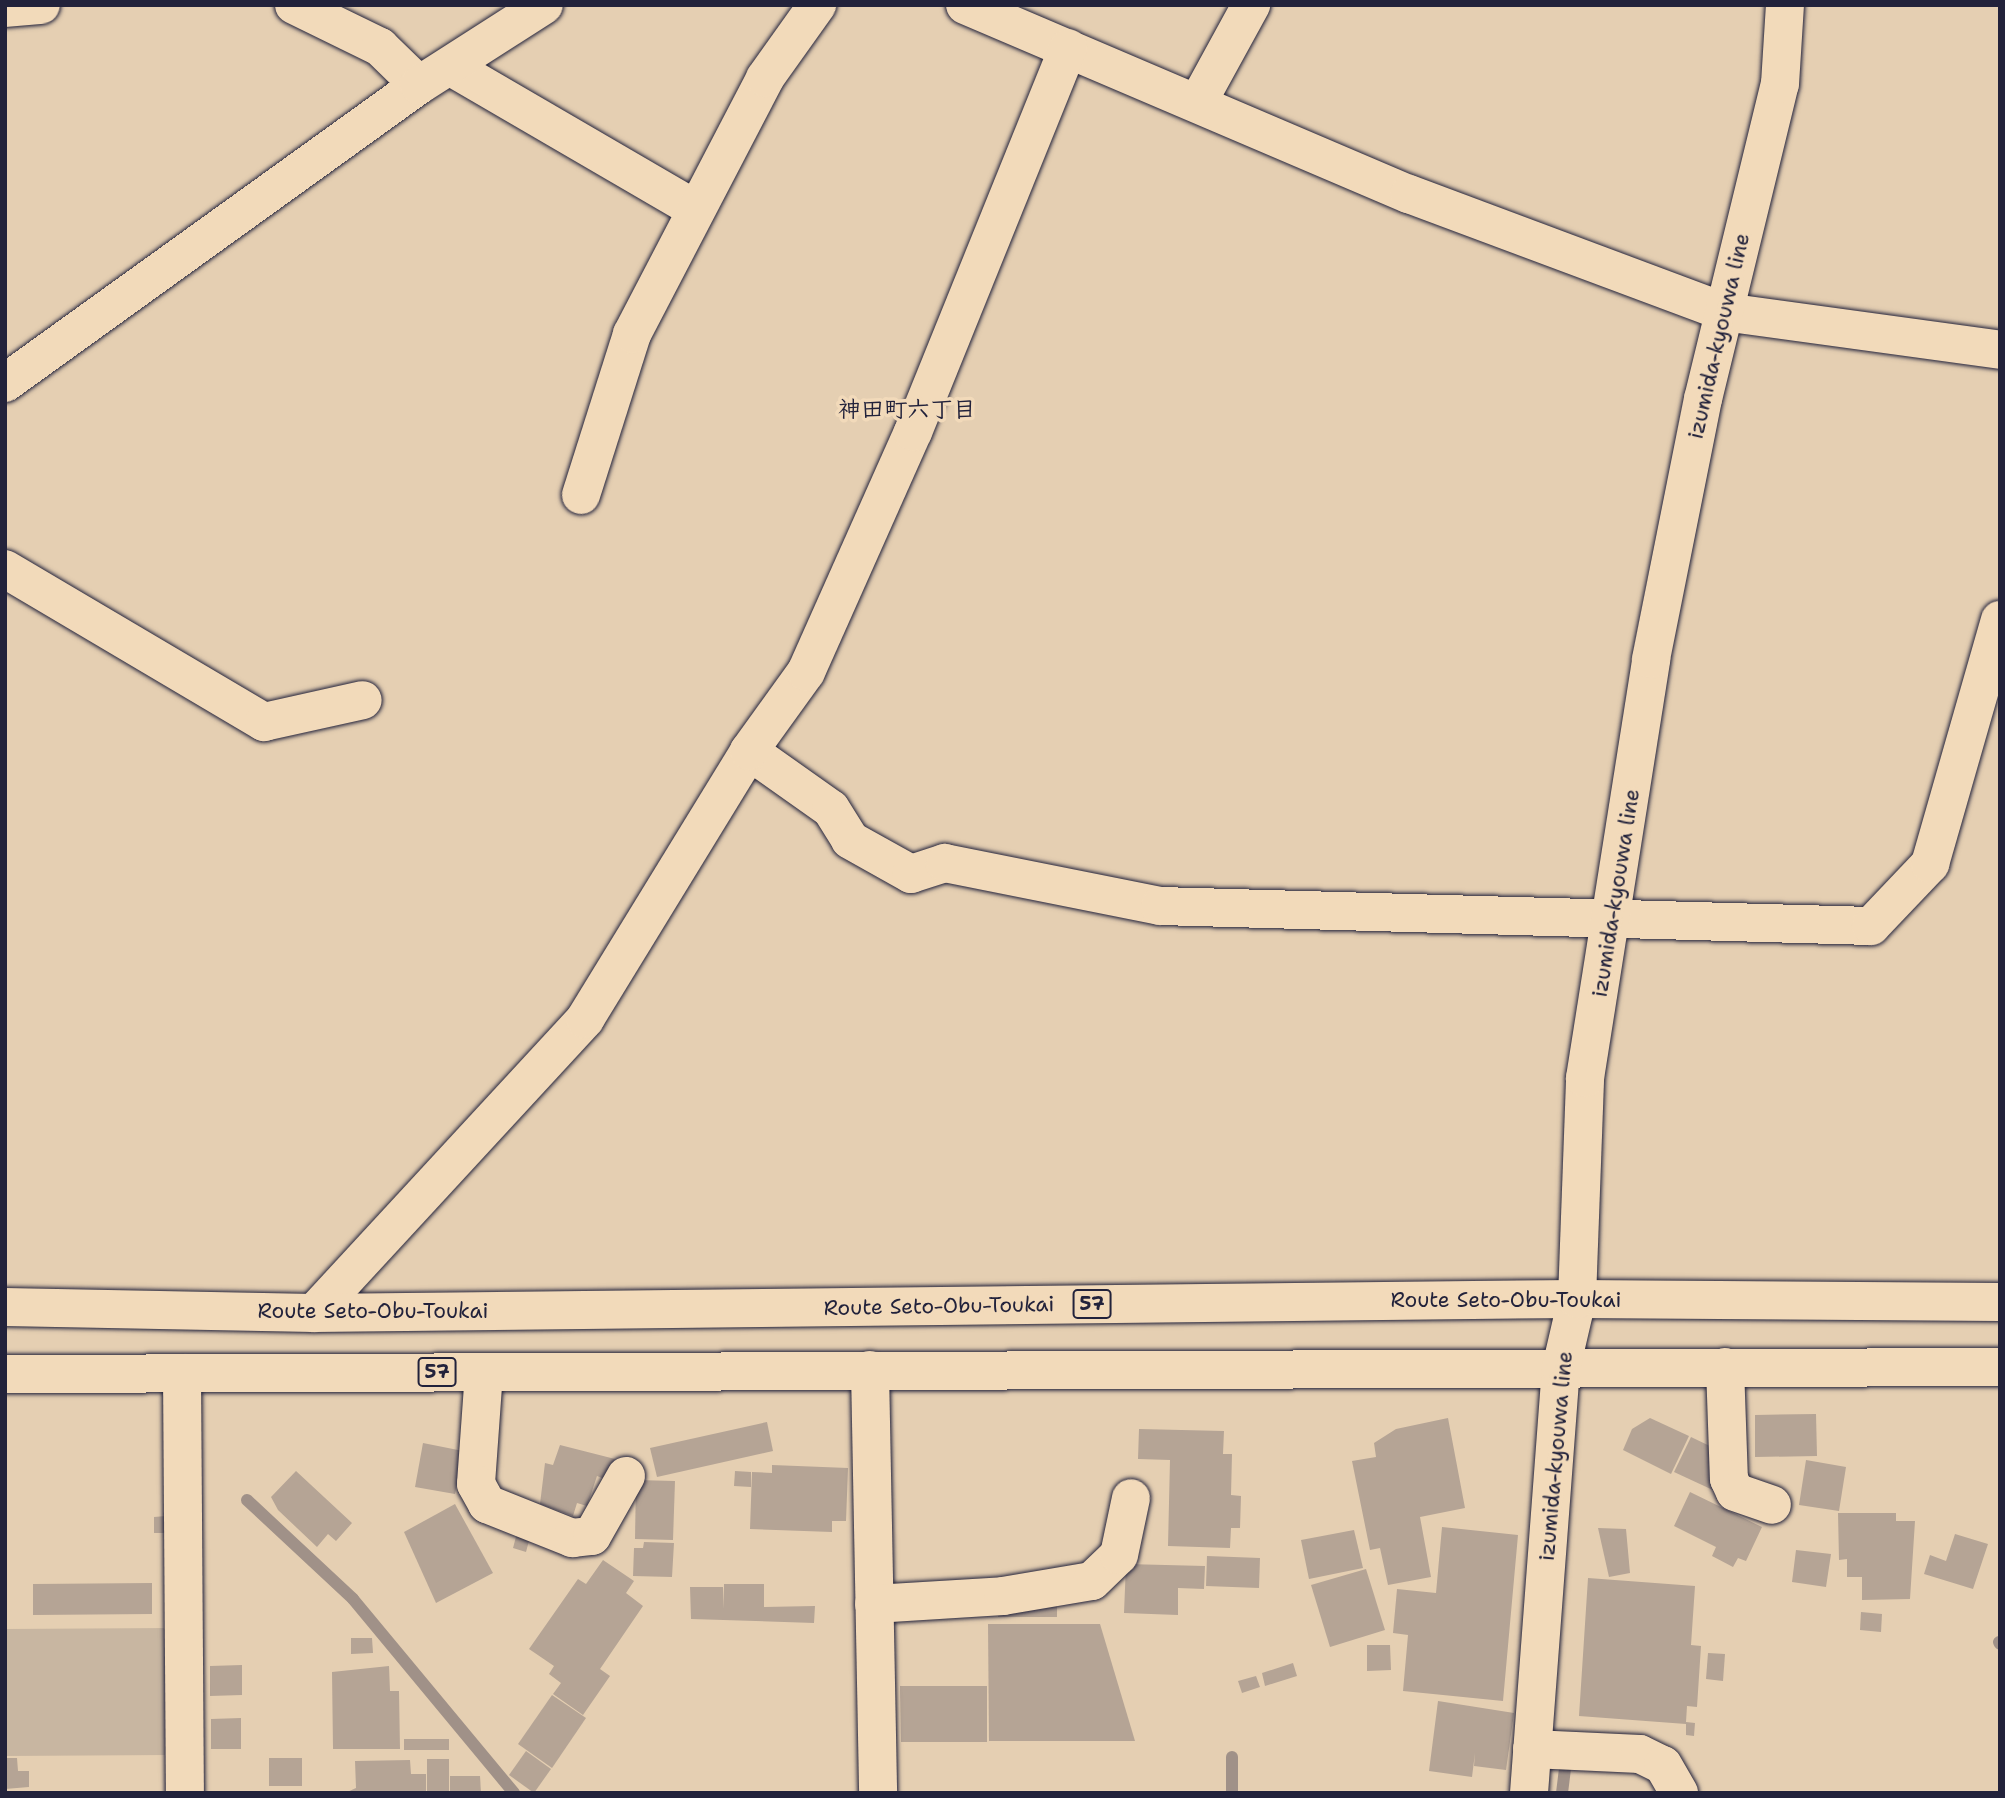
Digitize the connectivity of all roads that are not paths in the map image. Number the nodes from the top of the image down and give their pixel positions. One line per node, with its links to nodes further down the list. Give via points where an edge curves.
1 (41, 5): 8 (street)
2 (295, 5): 10 (street)
3 (544, 5): 10 (street)
4 (817, 5): 12 (street, via 765,78)
5 (965, 5): 9 (street)
6 (1251, 5): 11 (street)
7 (1785, 5): 13 (street, izumida-kyouwa line, via 1780,84)
8 (5, 8)
9 (1068, 48): 11 (street); 20 (street, via 913,432 811,659)
10 (435, 76): 12 (street); 15 (street)
11 (1198, 102): 13 (street, via 1409,194)
12 (693, 208): 16 (street, via 632,334)
13 (1724, 312): 14 (street); 21 (street, izumida-kyouwa line, via 1651,659)
14 (2000, 350)
15 (5, 383)
16 (581, 495)
17 (5, 569): 19 (street, via 264,723)
18 (2000, 620): 21 (street, via 1930,864 1871,926)
19 (363, 700)
20 (749, 751): 21 (street, via 831,809 850,840 911,874 945,863 1160,905); 25 (street, via 585,1019)
21 (1615, 919): 22 (street, izumida-kyouwa line, via 1585,1078)
22 (1577, 1299): 23 (street, Route Seto-Obu-Toukai / 57); 25 (street, Route Seto-Obu-Toukai / 57); 28 (street, izumida-kyouwa line)
23 (2000, 1302)
24 (5, 1307): 25 (street, Route Seto-Obu-Toukai / 57)
25 (314, 1313)
26 (1725, 1367): 27 (street, 57); 28 (street, 57); 35 (street, via 1729,1479 1735,1492)
27 (2000, 1367)
28 (1561, 1368): 29 (street, 57); 37 (street, izumida-kyouwa line)
29 (870, 1370): 30 (street, 57); 36 (street)
30 (484, 1372): 31 (street, 57); 33 (street, via 476,1484 487,1504 572,1538 592,1536)
31 (182, 1373): 32 (street, 57); 38 (street)
32 (5, 1374)
33 (626, 1476)
34 (1131, 1498): 36 (street, via 1119,1555 1092,1581 1003,1596)
35 (1772, 1505)
36 (874, 1604): 39 (street)
37 (1532, 1749): 40 (street, izumida-kyouwa line); 41 (street, via 1640,1754 1663,1765)
38 (185, 1793)
39 (878, 1793)
40 (1528, 1793)
41 (1679, 1793)

